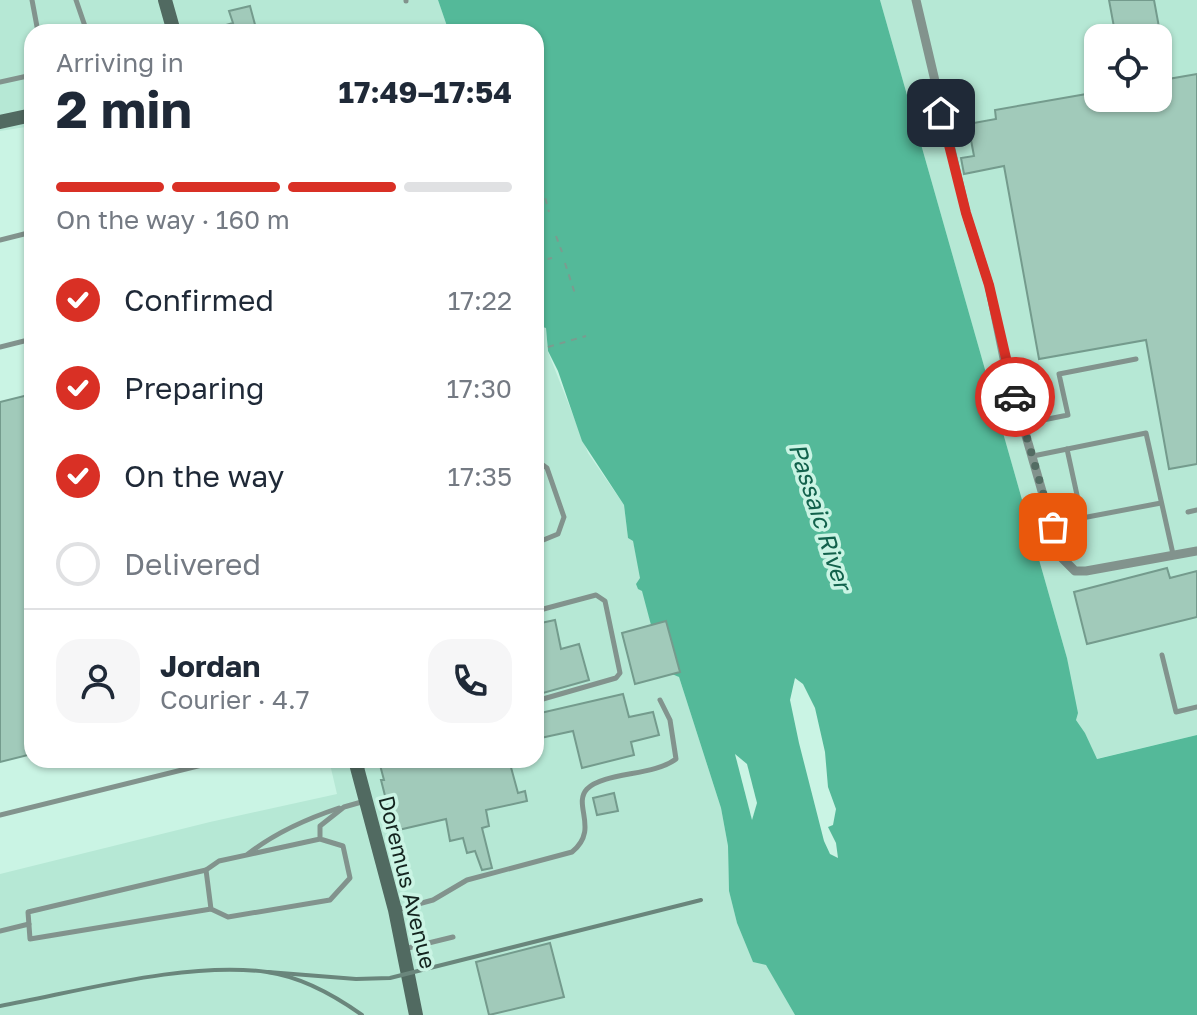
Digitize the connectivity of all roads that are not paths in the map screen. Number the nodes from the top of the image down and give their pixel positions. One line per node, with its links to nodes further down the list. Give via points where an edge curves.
1 (32, 0): 5 (lane)
2 (76, 0): 6 (lane)
3 (165, 0): 7 (main road)
4 (916, 0): 17 (street)
5 (36, 24)
6 (84, 24)
7 (172, 24)
8 (24, 77): 9 (lane)
9 (0, 82)
10 (24, 117): 11 (main road)
11 (0, 122)
12 (24, 234): 13 (lane)
13 (0, 240)
14 (24, 341): 15 (lane)
15 (0, 347)
16 (1136, 359): 17 (lane, via 1059,374 1068,415)
17 (1023, 424): 19 (street)
18 (1067, 449): 19 (lane); 21 (lane, via 1082,518); 21 (lane, via 1146,433)
19 (1033, 456): 26 (street, via 1061,557 1075,571)
20 (544, 466): 24 (lane, via 564,517 558,534)
21 (1162, 503): 26 (lane)
22 (1197, 510): 23 (lane)
23 (1188, 512)
24 (544, 540)
25 (1197, 551): 26 (street)
26 (1173, 554)
27 (544, 609): 29 (lane, via 596,595 605,601 620,673)
28 (1162, 655): 31 (lane, via 1176,712)
29 (544, 699)
30 (660, 700): 41 (lane, via 670,720 676,759 584,791 586,827 582,844 572,852 467,880 433,900)
31 (1197, 707)
32 (190, 768): 36 (lane)
33 (357, 768): 34 (main road, Doremus Avenue)
34 (366, 801): 35 (lane); 41 (main road, Doremus Avenue)
35 (344, 807): 37 (lane, via 320,826); 38 (lane, via 268,838)
36 (0, 815)
37 (320, 839): 38 (lane); 40 (lane, via 343,846 350,878 330,900 228,917)
38 (247, 855): 39 (lane)
39 (206, 870): 40 (lane); 42 (lane, via 28,912)
40 (211, 909): 42 (lane, via 30,939)
41 (395, 910): 45 (main road, Doremus Avenue)
42 (29, 924): 43 (lane)
43 (0, 931)
44 (453, 937): 45 (lane)
45 (403, 949): 46 (main road, Doremus Avenue)
46 (416, 1015)

